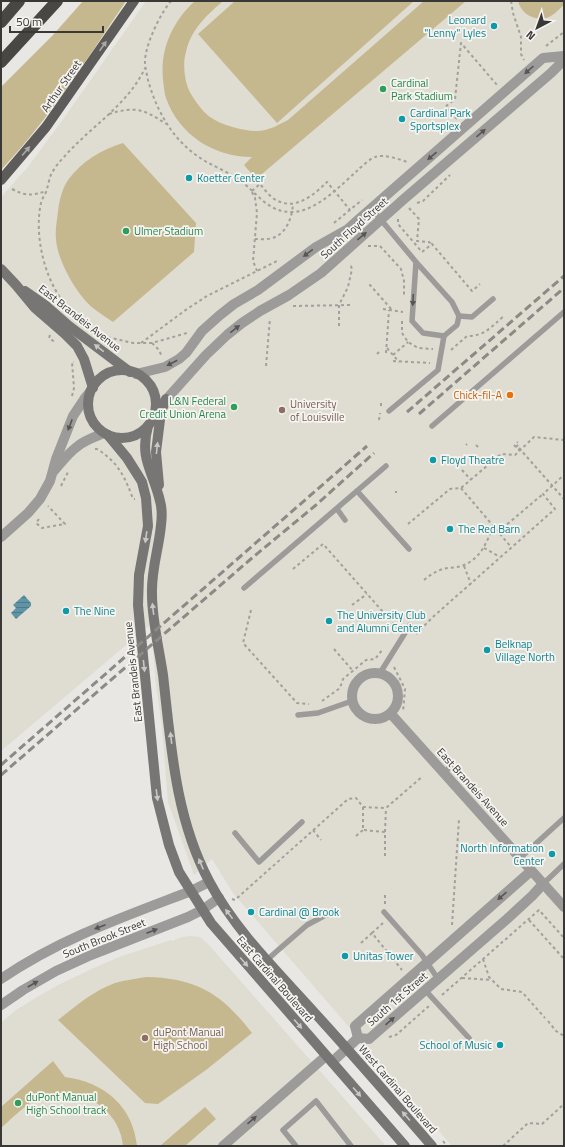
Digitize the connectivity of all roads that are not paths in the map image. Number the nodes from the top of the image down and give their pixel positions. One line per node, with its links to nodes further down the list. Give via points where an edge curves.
1 (19, 1): 4 (highway)
2 (57, 1): 6 (highway)
3 (134, 1): 7 (main road, Arthur Street, one-way to 3, via 46,127)
4 (1, 22)
5 (564, 56): 8 (street, South Floyd Street, one-way to 8, via 543,58); 9 (street, South Floyd Street, one-way to 5, via 551,73)
6 (1, 62)
7 (1, 180)
8 (372, 209): 9 (lane); 17 (street, South Floyd Street, one-way to 17, via 348,229 316,247 258,290 220,314 179,359 165,367)
9 (381, 220): 10 (lane); 19 (street, South Floyd Street, one-way to 9, via 227,335 311,280)
10 (416, 262): 15 (lane, via 452,302); 16 (lane, one-way to 16, via 412,321 423,333)
11 (1, 269): 12 (main road, East Brandeis Avenue)
12 (16, 285): 17 (main road, East Brandeis Avenue, one-way to 12); 18 (main road, East Brandeis Avenue, via 35,308 77,346 84,359)
13 (493, 299): 15 (lane, via 472,317)
14 (564, 312): 23 (lane)
15 (459, 316): 16 (lane, via 457,325)
16 (444, 336): 20 (lane, via 438,370)
17 (133, 373): 18 (main road, via 118,371 106,374); 21 (main road, via 143,378 152,390 155,397)
18 (92, 390): 24 (main road, via 88,402 91,418); 26 (street, one-way to 26, via 73,416)
19 (166, 399): 21 (street, South Floyd Street); 28 (main road, one-way to 19, via 156,452 161,412)
20 (389, 411)
21 (155, 412): 22 (main road)
22 (148, 426): 24 (main road, via 142,432 125,438); 28 (main road, via 145,437 147,466)
23 (432, 426)
24 (106, 434): 26 (street, via 78,445); 46 (main road, East Brandeis Avenue, one-way to 46, via 127,458 139,477 146,498 148,526 139,575 138,605 157,798 169,845 179,872)
25 (386, 466): 27 (lane)
26 (53, 472): 31 (street, via 37,504)
27 (357, 491): 29 (lane); 32 (lane)
28 (160, 501): 45 (main road, one-way to 28, via 192,844 176,780 153,608 154,567 161,525)
29 (336, 508): 30 (lane); 33 (lane)
30 (345, 520)
31 (1, 537)
32 (409, 549)
33 (244, 588)
34 (410, 626): 35 (lane)
35 (380, 673): 36 (street, via 365,675 359,680 354,686); 38 (street, via 393,681 399,694 396,708)
36 (352, 701): 37 (lane, via 318,713); 38 (street, via 359,713 371,720 385,718)
37 (298, 714)
38 (391, 714): 42 (street, East Brandeis Avenue, via 447,769)
39 (564, 818): 42 (lane)
40 (302, 822): 41 (lane, via 259,862)
41 (235, 833)
42 (520, 858): 44 (street, East Brandeis Avenue)
43 (564, 864): 44 (lane)
44 (537, 877): 48 (street, East Brandeis Avenue); 53 (street, South 1st Street, one-way to 53); 55 (street, South 1st Street, via 526,902)
45 (209, 882): 46 (street, South Brook Street); 47 (main road)
46 (191, 891): 49 (main road, East Brandeis Avenue); 54 (street, South Brook Street, one-way to 54, via 68,940)
47 (219, 898): 49 (street, South Brook Street); 52 (main road, East Cardinal Boulevard, one-way to 47)
48 (564, 907)
49 (202, 910): 57 (street, South Brook Street, one-way to 49, via 56,971); 61 (main road, East Cardinal Boulevard, one-way to 61)
50 (335, 910): 52 (lane, via 307,925)
51 (384, 912): 53 (lane)
52 (267, 960): 60 (main road, East Cardinal Boulevard)
53 (427, 962): 55 (lane); 58 (street, South 1st Street, via 355,1026)
54 (1, 979)
55 (438, 979): 56 (street, South 1st Street)
56 (425, 990): 58 (street, South 1st Street, one-way to 56, via 369,1039); 59 (lane)
57 (1, 1005)
58 (358, 1038): 60 (street)
59 (469, 1038)
60 (347, 1048): 61 (street); 66 (main road, West Cardinal Boulevard, one-way to 60)
61 (329, 1059): 62 (street, one-way to 61); 65 (main road, one-way to 65)
62 (223, 1146)
63 (296, 1146): 64 (lane, via 283,1130 316,1101)
64 (351, 1146)
65 (405, 1146)
66 (432, 1146)

